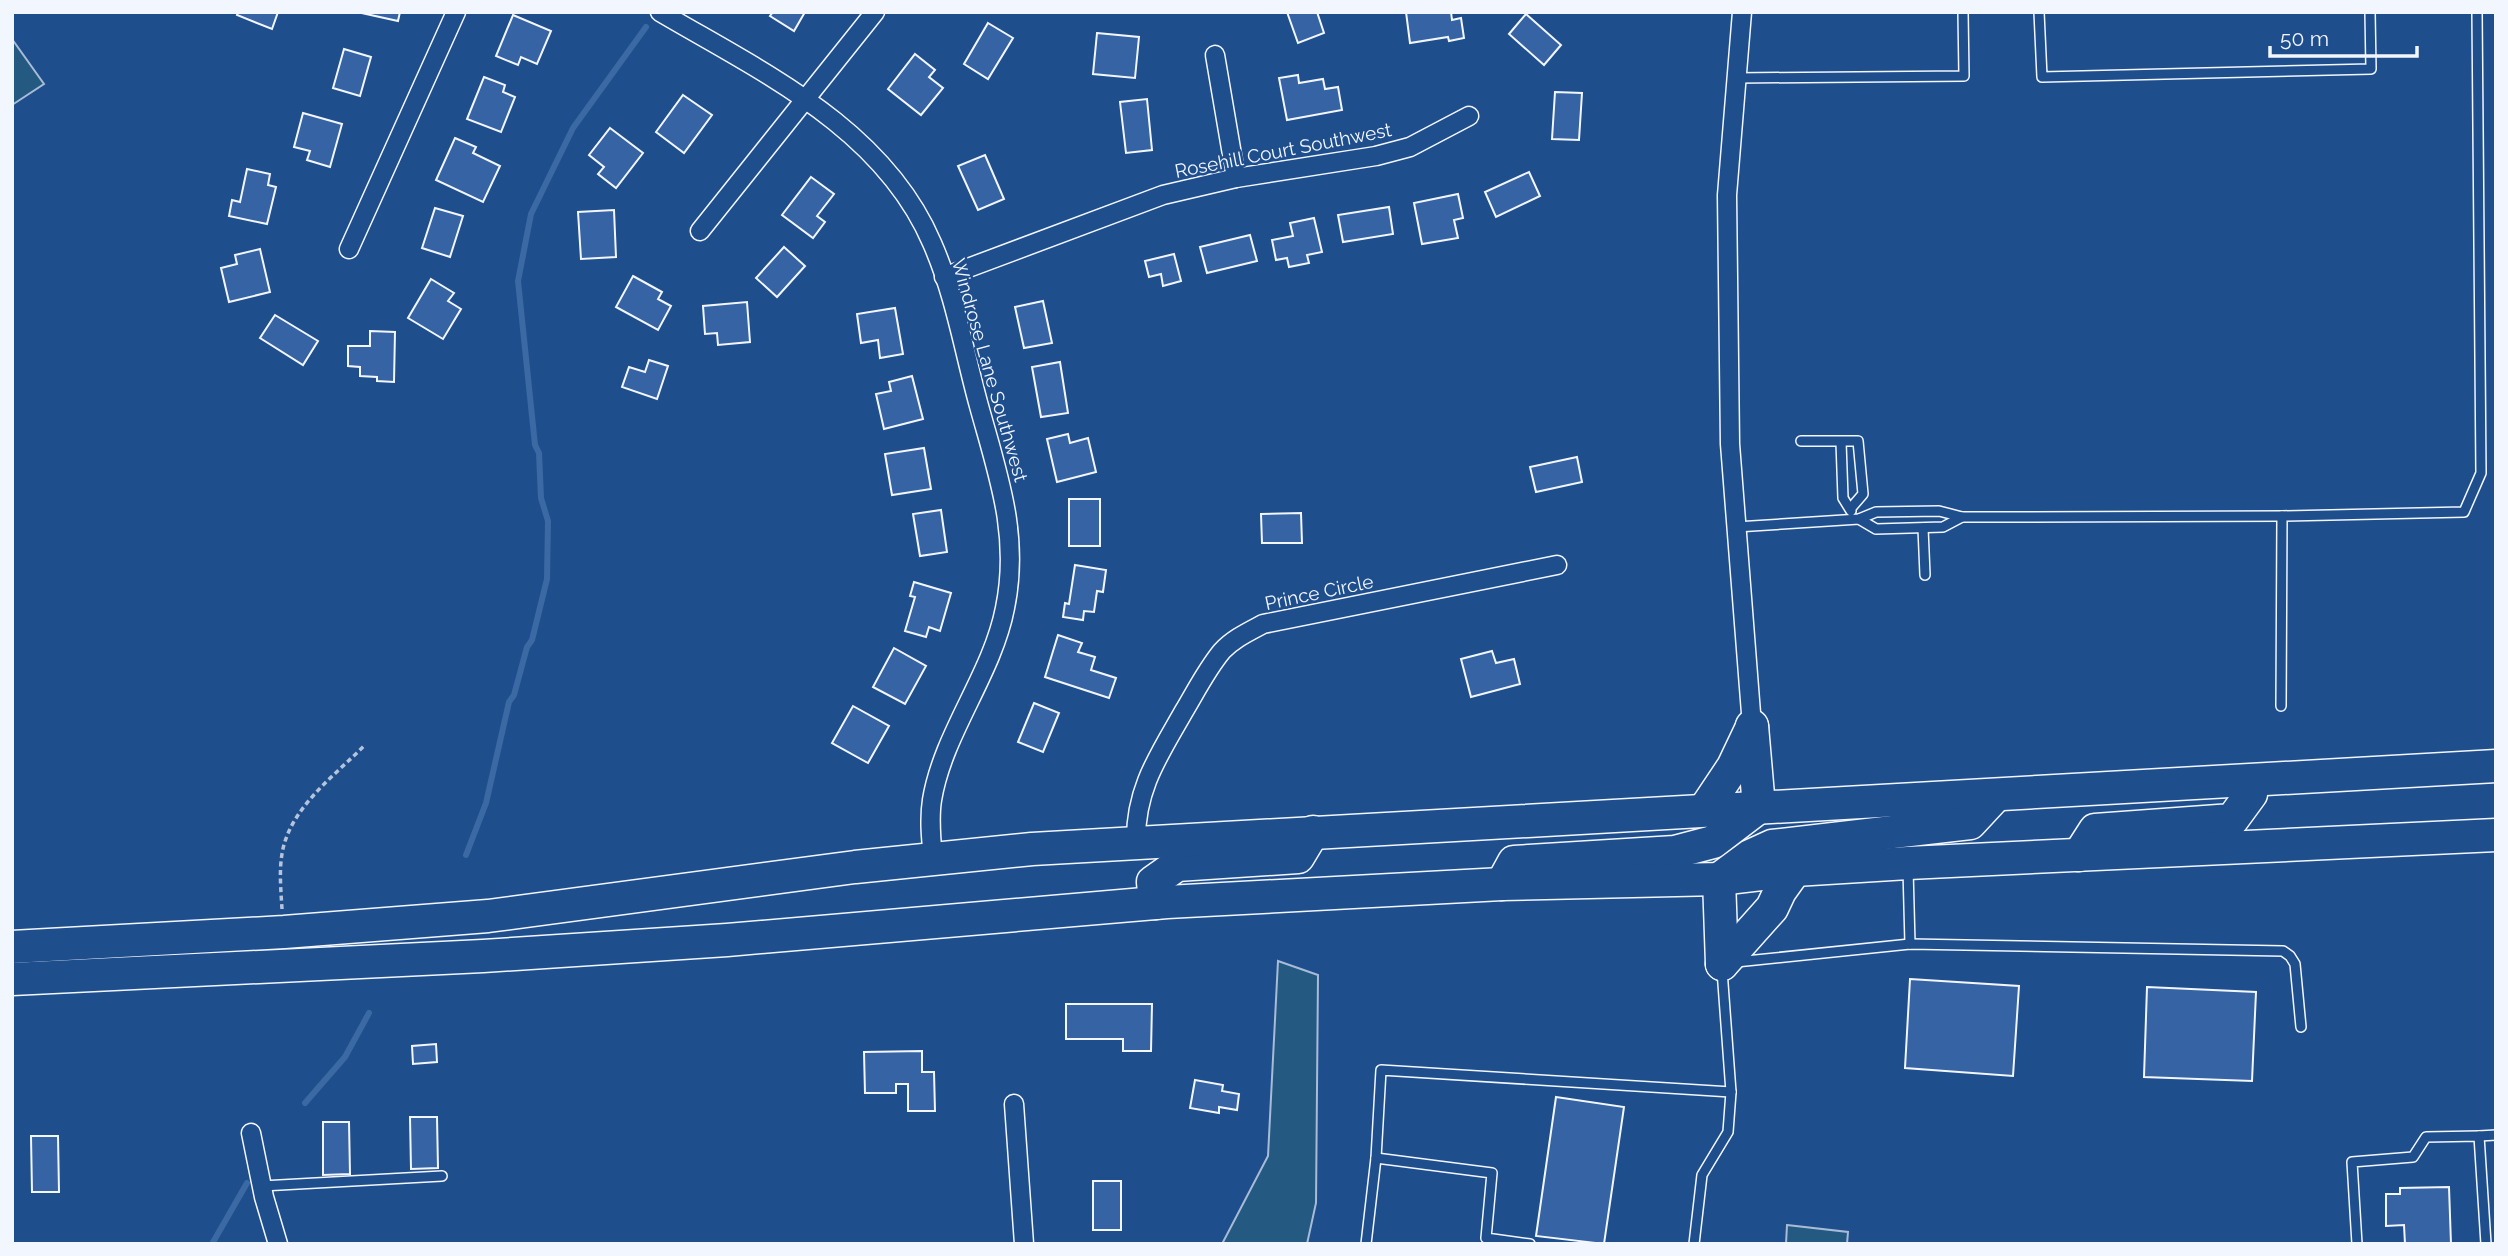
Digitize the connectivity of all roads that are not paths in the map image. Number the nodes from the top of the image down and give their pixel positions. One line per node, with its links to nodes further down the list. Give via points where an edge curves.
1 (456, 12): 15 (street)
2 (660, 12): 11 (street, Windrose Lane Southwest)
3 (875, 12): 11 (street)
4 (1742, 12): 10 (street)
5 (1963, 12): 10 (lane, via 1964,76)
6 (2039, 12): 7 (lane, via 2042,78 2371,69)
7 (2370, 12)
8 (2477, 12): 20 (lane, via 2481,473 2464,512)
9 (1215, 55): 13 (street)
10 (1737, 78): 23 (street, via 1727,195 1730,444)
11 (806, 101): 14 (street); 16 (street, Windrose Lane Southwest, via 849,131 880,161 915,210)
12 (1469, 116): 13 (street, Rosehill Court Southwest, via 1410,147)
13 (1236, 178): 16 (street, Rosehill Court Southwest, via 1163,195)
14 (700, 231)
15 (349, 249)
16 (944, 277): 38 (street, Windrose Lane Southwest, via 1002,488 1011,537 1011,571 993,649 932,800)
17 (1801, 441): 18 (lane)
18 (1841, 442): 19 (lane, via 1843,498); 19 (lane, via 1858,442 1863,494)
19 (1851, 508): 22 (lane)
20 (2283, 516): 21 (lane); 27 (lane)
21 (1962, 517): 22 (lane, via 1939,512 1876,512); 24 (lane, via 1943,527)
22 (1855, 520): 23 (lane); 24 (lane, via 1876,529)
23 (1736, 527): 28 (street)
24 (1923, 528): 26 (lane)
25 (1558, 565): 36 (street, Prince Circle, via 1263,624 1236,639 1202,680 1151,769 1136,819)
26 (1926, 575)
27 (2281, 706)
28 (1752, 726): 32 (highway); 33 (highway)
29 (2496, 766): 30 (highway)
30 (2250, 781): 31 (highway); 37 (highway, via 2251,794 2232,820 2095,830)
31 (1996, 794): 32 (highway); 41 (highway, via 1970,823 1772,846)
32 (1759, 807): 33 (highway); 42 (highway, via 1713,842 1675,852 1514,862)
33 (1705, 809): 34 (highway)
34 (1313, 832): 36 (highway); 43 (highway, via 1298,857 1177,865 1153,882)
35 (2496, 835): 37 (highway)
36 (1136, 842): 38 (highway)
37 (2079, 855): 39 (highway)
38 (933, 858): 45 (highway, via 488,916)
39 (1908, 863): 40 (highway); 44 (lane)
40 (1795, 870): 41 (highway); 46 (highway, via 1772,908)
41 (1719, 879): 42 (highway); 46 (highway)
42 (1502, 884): 43 (highway)
43 (1155, 903): 47 (highway, via 727,940)
44 (1910, 944): 46 (lane); 48 (lane, via 2283,951 2295,964)
45 (12, 947)
46 (1722, 964): 49 (lane)
47 (12, 979)
48 (2301, 1027)
49 (1731, 1092): 54 (lane, via 1381,1070); 62 (lane, via 1728,1132 1702,1175)
50 (1014, 1104): 59 (street)
51 (251, 1133): 56 (street)
52 (2496, 1135): 53 (lane)
53 (2479, 1136): 63 (lane, via 2426,1137 2413,1157 2352,1162); 64 (lane)
54 (1376, 1158): 57 (lane, via 1492,1173 1486,1238); 60 (lane)
55 (442, 1176): 56 (lane)
56 (262, 1186): 58 (street)
57 (1514, 1243): 61 (lane)
58 (278, 1244)
59 (1024, 1244)
60 (1366, 1244)
61 (1530, 1244)
62 (1694, 1244)
63 (2357, 1244)
64 (2486, 1244)

